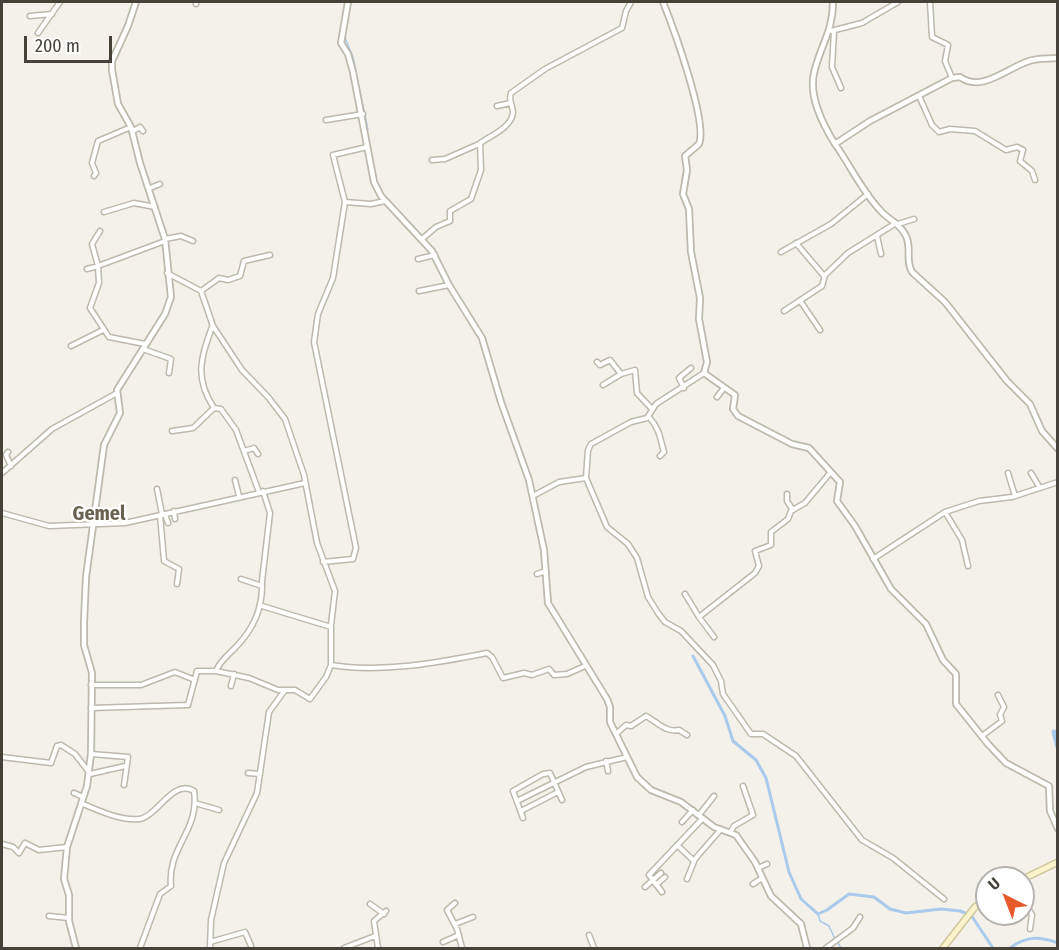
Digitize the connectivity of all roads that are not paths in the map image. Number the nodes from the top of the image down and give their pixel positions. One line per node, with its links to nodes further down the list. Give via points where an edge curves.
1 (58, 2): 9 (street)
2 (136, 2): 21 (street, via 112,65 118,105)
3 (348, 2): 19 (street, via 341,43 348,54)
4 (631, 2): 17 (street, via 622,28 533,76 511,93)
5 (663, 2): 66 (street, via 691,83 701,134 699,145 685,156 683,194 701,304 699,319 707,362)
6 (833, 2): 11 (street)
7 (898, 2): 11 (street, via 862,23)
8 (930, 2): 14 (street, via 932,37 948,45 945,62)
9 (50, 14): 10 (street); 12 (street)
10 (30, 16)
11 (832, 31): 15 (street, via 832,66); 24 (street, via 816,65 813,84 822,119)
12 (37, 33)
13 (1058, 58): 14 (street, via 1029,61 973,83)
14 (952, 78): 16 (street)
15 (842, 88)
16 (919, 96): 24 (street); 28 (street, via 939,132 973,130 1006,150 1017,147 1023,150 1020,161 1032,171)
17 (510, 104): 18 (street); 23 (street, via 513,114 509,120)
18 (497, 106)
19 (363, 114): 20 (street); 25 (street)
20 (326, 120)
21 (132, 129): 22 (street, via 141,127); 27 (street, via 99,141 92,163); 30 (street)
22 (143, 131)
23 (480, 144): 26 (street, via 445,159); 40 (street, via 481,170 471,199 450,211 450,220)
24 (835, 144): 31 (street)
25 (367, 147): 32 (street, via 374,182); 33 (street, via 333,155)
26 (432, 160)
27 (94, 176)
28 (1035, 180)
29 (160, 184): 30 (street)
30 (150, 188): 34 (street)
31 (868, 194): 37 (street, via 880,211); 43 (street, via 831,224)
32 (385, 201): 33 (street); 40 (street)
33 (345, 202): 109 (street, via 334,274 314,336 356,552 352,559)
34 (156, 207): 35 (street, via 134,203); 41 (street)
35 (104, 212)
36 (914, 219): 37 (street)
37 (897, 223): 39 (street); 77 (street, via 908,241 912,272 945,302 1030,404 1042,431)
38 (100, 231): 49 (street, via 92,243)
39 (878, 236): 45 (street); 52 (street, via 852,250)
40 (422, 238): 47 (street)
41 (165, 240): 42 (street, via 181,236); 49 (street); 51 (street)
42 (193, 241)
43 (796, 243): 44 (street); 52 (street)
44 (782, 252)
45 (881, 254)
46 (270, 255): 54 (street, via 244,261 240,276 217,279)
47 (435, 255): 48 (street); 53 (street)
48 (418, 260)
49 (99, 266): 50 (street); 59 (street, via 99,283 90,309)
50 (87, 269)
51 (167, 273): 54 (street); 62 (street, via 172,289 170,303)
52 (824, 276): 56 (street, via 822,286)
53 (448, 285): 55 (street); 96 (street, via 482,338)
54 (201, 291): 58 (street)
55 (419, 291)
56 (801, 302): 57 (street); 60 (street)
57 (784, 311)
58 (213, 326): 73 (street, via 200,370); 90 (street, via 242,370 283,416)
59 (104, 330): 61 (street); 62 (street, via 111,338)
60 (820, 330)
61 (71, 346)
62 (144, 346): 65 (street, via 171,359); 71 (street)
63 (597, 362): 67 (street, via 600,365 610,360)
64 (691, 368): 69 (street, via 680,378)
65 (169, 373)
66 (704, 373): 69 (street); 70 (street)
67 (621, 374): 68 (street); 74 (street, via 635,370 637,393)
68 (603, 385)
69 (684, 388): 74 (street)
70 (724, 388): 72 (street); 84 (street, via 735,396 733,409 738,416 792,444 809,448)
71 (117, 393): 82 (street, via 52,429); 107 (street, via 120,415 104,442)
72 (717, 397)
73 (214, 408): 76 (street, via 193,428); 78 (street, via 221,409 230,420)
74 (653, 410): 75 (street)
75 (649, 417): 81 (street, via 663,441 664,452); 87 (street, via 631,422 591,444)
76 (171, 431)
77 (1058, 449)
78 (244, 451): 80 (street, via 255,449); 93 (street)
79 (8, 452): 82 (street)
80 (258, 454)
81 (660, 456)
82 (11, 466): 83 (street)
83 (2, 473)
84 (830, 473): 98 (street, via 805,503); 108 (street, via 840,483 838,501)
85 (1008, 473): 97 (street)
86 (1031, 473): 91 (street)
87 (586, 478): 96 (street, via 559,482); 180 (street, via 607,527 638,558 648,595 658,613 713,665 723,694 751,734 763,734 796,756 860,838)
88 (235, 480): 95 (street)
89 (1058, 482): 91 (street)
90 (305, 483): 93 (street); 109 (street)
91 (1040, 488): 97 (street)
92 (156, 489): 103 (street)
93 (261, 492): 95 (street); 115 (street, via 270,513)
94 (788, 494): 98 (street)
95 (239, 496): 99 (street)
96 (533, 496): 111 (street)
97 (1015, 496): 100 (street, via 979,501)
98 (793, 510): 118 (street, via 770,533 771,545 755,551 759,566 755,573)
99 (174, 511): 103 (street); 104 (street)
100 (945, 512): 108 (street); 110 (street, via 962,540)
101 (2, 513): 107 (street, via 42,526)
102 (106, 513): 106 (street, via 113,515)
103 (162, 514): 105 (street); 106 (street); 114 (street, via 164,561 179,569)
104 (175, 519)
105 (168, 522)
106 (114, 523): 107 (street)
107 (95, 524): 126 (street, via 84,616)
108 (873, 559): 133 (street, via 893,592 933,635 943,660 956,675 957,704)
109 (323, 562): 119 (street, via 335,593)
110 (968, 566)
111 (546, 570): 112 (street); 122 (street, via 549,606)
112 (537, 574)
113 (241, 579): 115 (street)
114 (177, 584)
115 (262, 586): 117 (street)
116 (686, 594): 118 (street)
117 (262, 606): 119 (street); 123 (street)
118 (699, 617): 120 (street)
119 (331, 627): 121 (street)
120 (714, 637)
121 (332, 665): 122 (street, via 374,669 488,653 503,678 549,669 553,675 567,674); 128 (street, via 312,699)
122 (585, 666): 131 (street, via 609,702 610,722)
123 (216, 671): 124 (street); 125 (street, via 198,670)
124 (234, 674): 127 (street); 128 (street)
125 (195, 680): 126 (street, via 177,672 141,685); 130 (street, via 187,705)
126 (91, 685): 130 (street)
127 (231, 686)
128 (285, 690): 143 (street, via 269,712)
129 (998, 695): 133 (street, via 1004,706 1002,721)
130 (91, 708): 134 (street)
131 (617, 734): 132 (street, via 646,716); 136 (street)
132 (687, 735)
133 (982, 736): 163 (street, via 1006,762 1049,786 1050,811)
134 (91, 754): 138 (street, via 127,756); 141 (street)
135 (2, 757): 141 (street, via 51,763 57,746 61,745 75,754)
136 (627, 757): 137 (street); 157 (street, via 633,772 648,788)
137 (606, 761): 139 (street); 140 (street)
138 (125, 766): 141 (street); 146 (street)
139 (586, 767): 144 (street); 145 (street)
140 (608, 771)
141 (90, 773): 151 (street)
142 (248, 773): 143 (street)
143 (260, 774): 194 (street, via 256,795 224,863)
144 (588, 774)
145 (555, 782): 148 (street); 153 (street); 153 (street, via 549,772 534,779 513,791)
146 (124, 785)
147 (743, 786): 164 (street, via 753,814)
148 (558, 792): 152 (street); 158 (street)
149 (74, 794): 151 (street)
150 (714, 796): 159 (street)
151 (83, 797): 154 (street)
152 (562, 800)
153 (517, 801): 158 (street)
154 (81, 803): 155 (street, via 138,819 146,817 170,795 184,790 193,790); 167 (street)
155 (195, 803): 156 (street); 198 (street, via 194,819 173,860 171,886 159,895)
156 (219, 810)
157 (693, 810): 159 (street); 161 (street)
158 (521, 811): 160 (street)
159 (701, 817): 162 (street); 166 (street)
160 (523, 818)
161 (682, 822)
162 (722, 829): 164 (street); 168 (street)
163 (1058, 830)
164 (731, 831): 171 (street)
165 (2, 844): 167 (street, via 19,853 25,843 39,850)
166 (677, 846): 168 (street); 176 (street, via 648,875)
167 (67, 847): 187 (street, via 64,879)
168 (694, 861): 175 (street)
169 (1058, 862): 172 (main road)
170 (767, 864): 171 (street)
171 (758, 868): 174 (street)
172 (1035, 873)
173 (663, 875): 176 (street)
174 (762, 878): 177 (street); 204 (street, via 775,902 801,924)
175 (687, 879)
176 (654, 883): 178 (street); 179 (street)
177 (753, 884)
178 (645, 887)
179 (662, 892)
180 (945, 899)
181 (455, 903): 188 (street, via 447,910)
182 (370, 904): 193 (street, via 385,912 374,920)
183 (975, 909): 206 (main road)
184 (49, 916): 187 (street)
185 (473, 917): 188 (street)
186 (860, 917): 205 (street, via 855,926)
187 (69, 918): 197 (street)
188 (455, 924): 191 (street)
189 (1030, 926): 190 (street)
190 (1030, 929)
191 (459, 935): 195 (street); 202 (street)
192 (589, 935): 203 (street)
193 (375, 936): 200 (street); 201 (street)
194 (210, 942): 196 (street, via 245,932); 199 (street)
195 (443, 942)
196 (250, 946)
197 (76, 948)
198 (140, 948)
199 (210, 948)
200 (344, 948)
201 (378, 948)
202 (462, 948)
203 (594, 948)
204 (807, 948)
205 (826, 948)
206 (943, 948)

